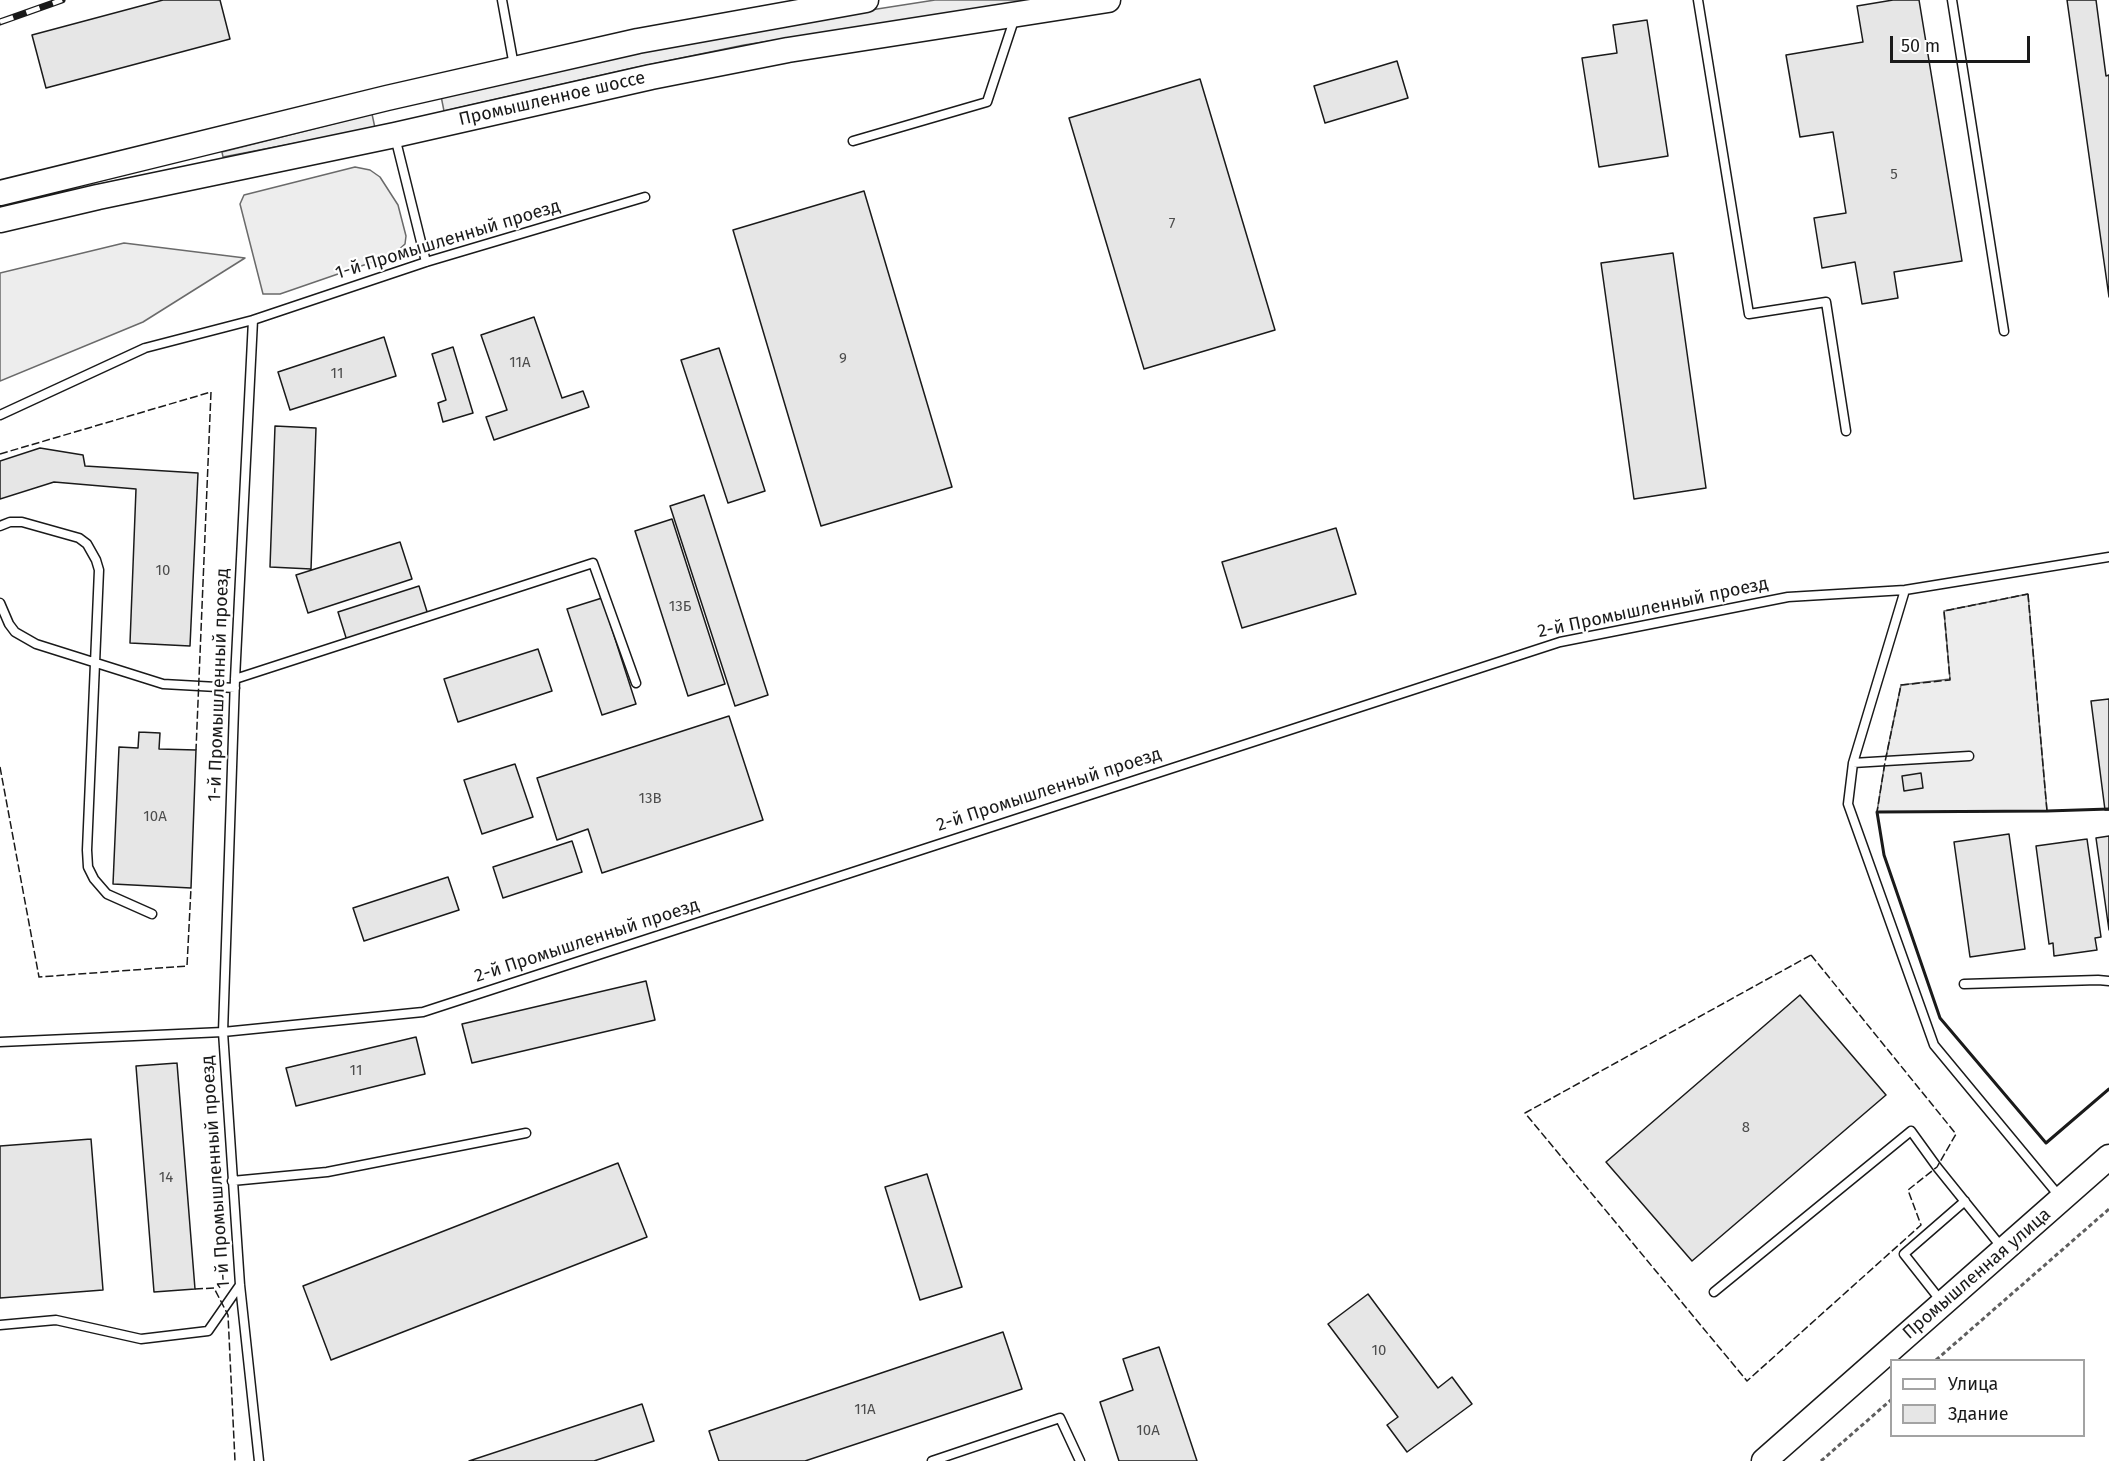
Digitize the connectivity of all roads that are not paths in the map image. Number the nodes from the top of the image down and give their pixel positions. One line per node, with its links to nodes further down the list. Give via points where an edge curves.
1 (502, 0): 7 (lane)
2 (866, 0): 7 (main road, Промышленное шоссе, via 638,41)
3 (1108, 0): 6 (main road, Промышленное шоссе)
4 (1698, 0): 18 (lane, via 1749,314 1826,302)
5 (1952, 0): 16 (lane)
6 (1016, 14): 9 (main road, Промышленное шоссе, via 788,50); 10 (lane, via 987,102)
7 (514, 69): 8 (main road, Промышленное шоссе)
8 (387, 99): 9 (main road); 11 (main road, Промышленное шоссе)
9 (395, 135): 13 (main road, Промышленное шоссе); 14 (lane)
10 (853, 141)
11 (0, 193)
12 (645, 197): 14 (lane, 1-й Промышленный проезд)
13 (0, 220)
14 (426, 262): 15 (lane, 1-й Промышленный проезд)
15 (253, 320): 17 (lane, via 145,348); 25 (lane, 1-й Промышленный проезд)
16 (2004, 331)
17 (0, 415)
18 (1845, 431)
19 (0, 526): 23 (lane, via 22,522 79,538 92,552 99,570)
20 (2109, 557): 21 (lane, 2-й Промышленный проезд)
21 (1905, 590): 27 (lane); 31 (lane, 2-й Промышленный проезд, via 1788,597 1560,642 423,1012)
22 (0, 603): 23 (lane, via 9,624 24,639)
23 (95, 662): 25 (lane, via 163,684); 28 (lane, via 88,867 107,894)
24 (636, 683): 25 (lane, via 593,563)
25 (235, 684): 31 (lane, 1-й Промышленный проезд)
26 (1969, 756): 27 (lane)
27 (1853, 764): 36 (lane, via 1848,804 1934,1045)
28 (152, 914)
29 (2109, 981): 30 (lane)
30 (1964, 984)
31 (223, 1032): 32 (lane, 2-й Промышленный проезд); 35 (lane, 1-й Промышленный проезд)
32 (0, 1042)
33 (526, 1133): 35 (lane, via 327,1172)
34 (2109, 1157): 36 (main road, Промышленная улица)
35 (232, 1181): 39 (lane, 1-й Промышленный проезд)
36 (2062, 1199): 38 (main road, Промышленная улица)
37 (1965, 1201): 38 (lane); 40 (lane, via 1911,1131); 41 (lane, via 1904,1254)
38 (2004, 1250): 41 (main road, Промышленная улица)
39 (240, 1285): 42 (lane, via 208,1331 141,1339 56,1320); 43 (lane, 1-й Промышленный проезд)
40 (1714, 1292)
41 (1943, 1304): 46 (main road, Промышленная улица)
42 (0, 1325)
43 (258, 1461)
44 (932, 1461): 45 (lane, via 1060,1418)
45 (1080, 1461)
46 (1764, 1461)

